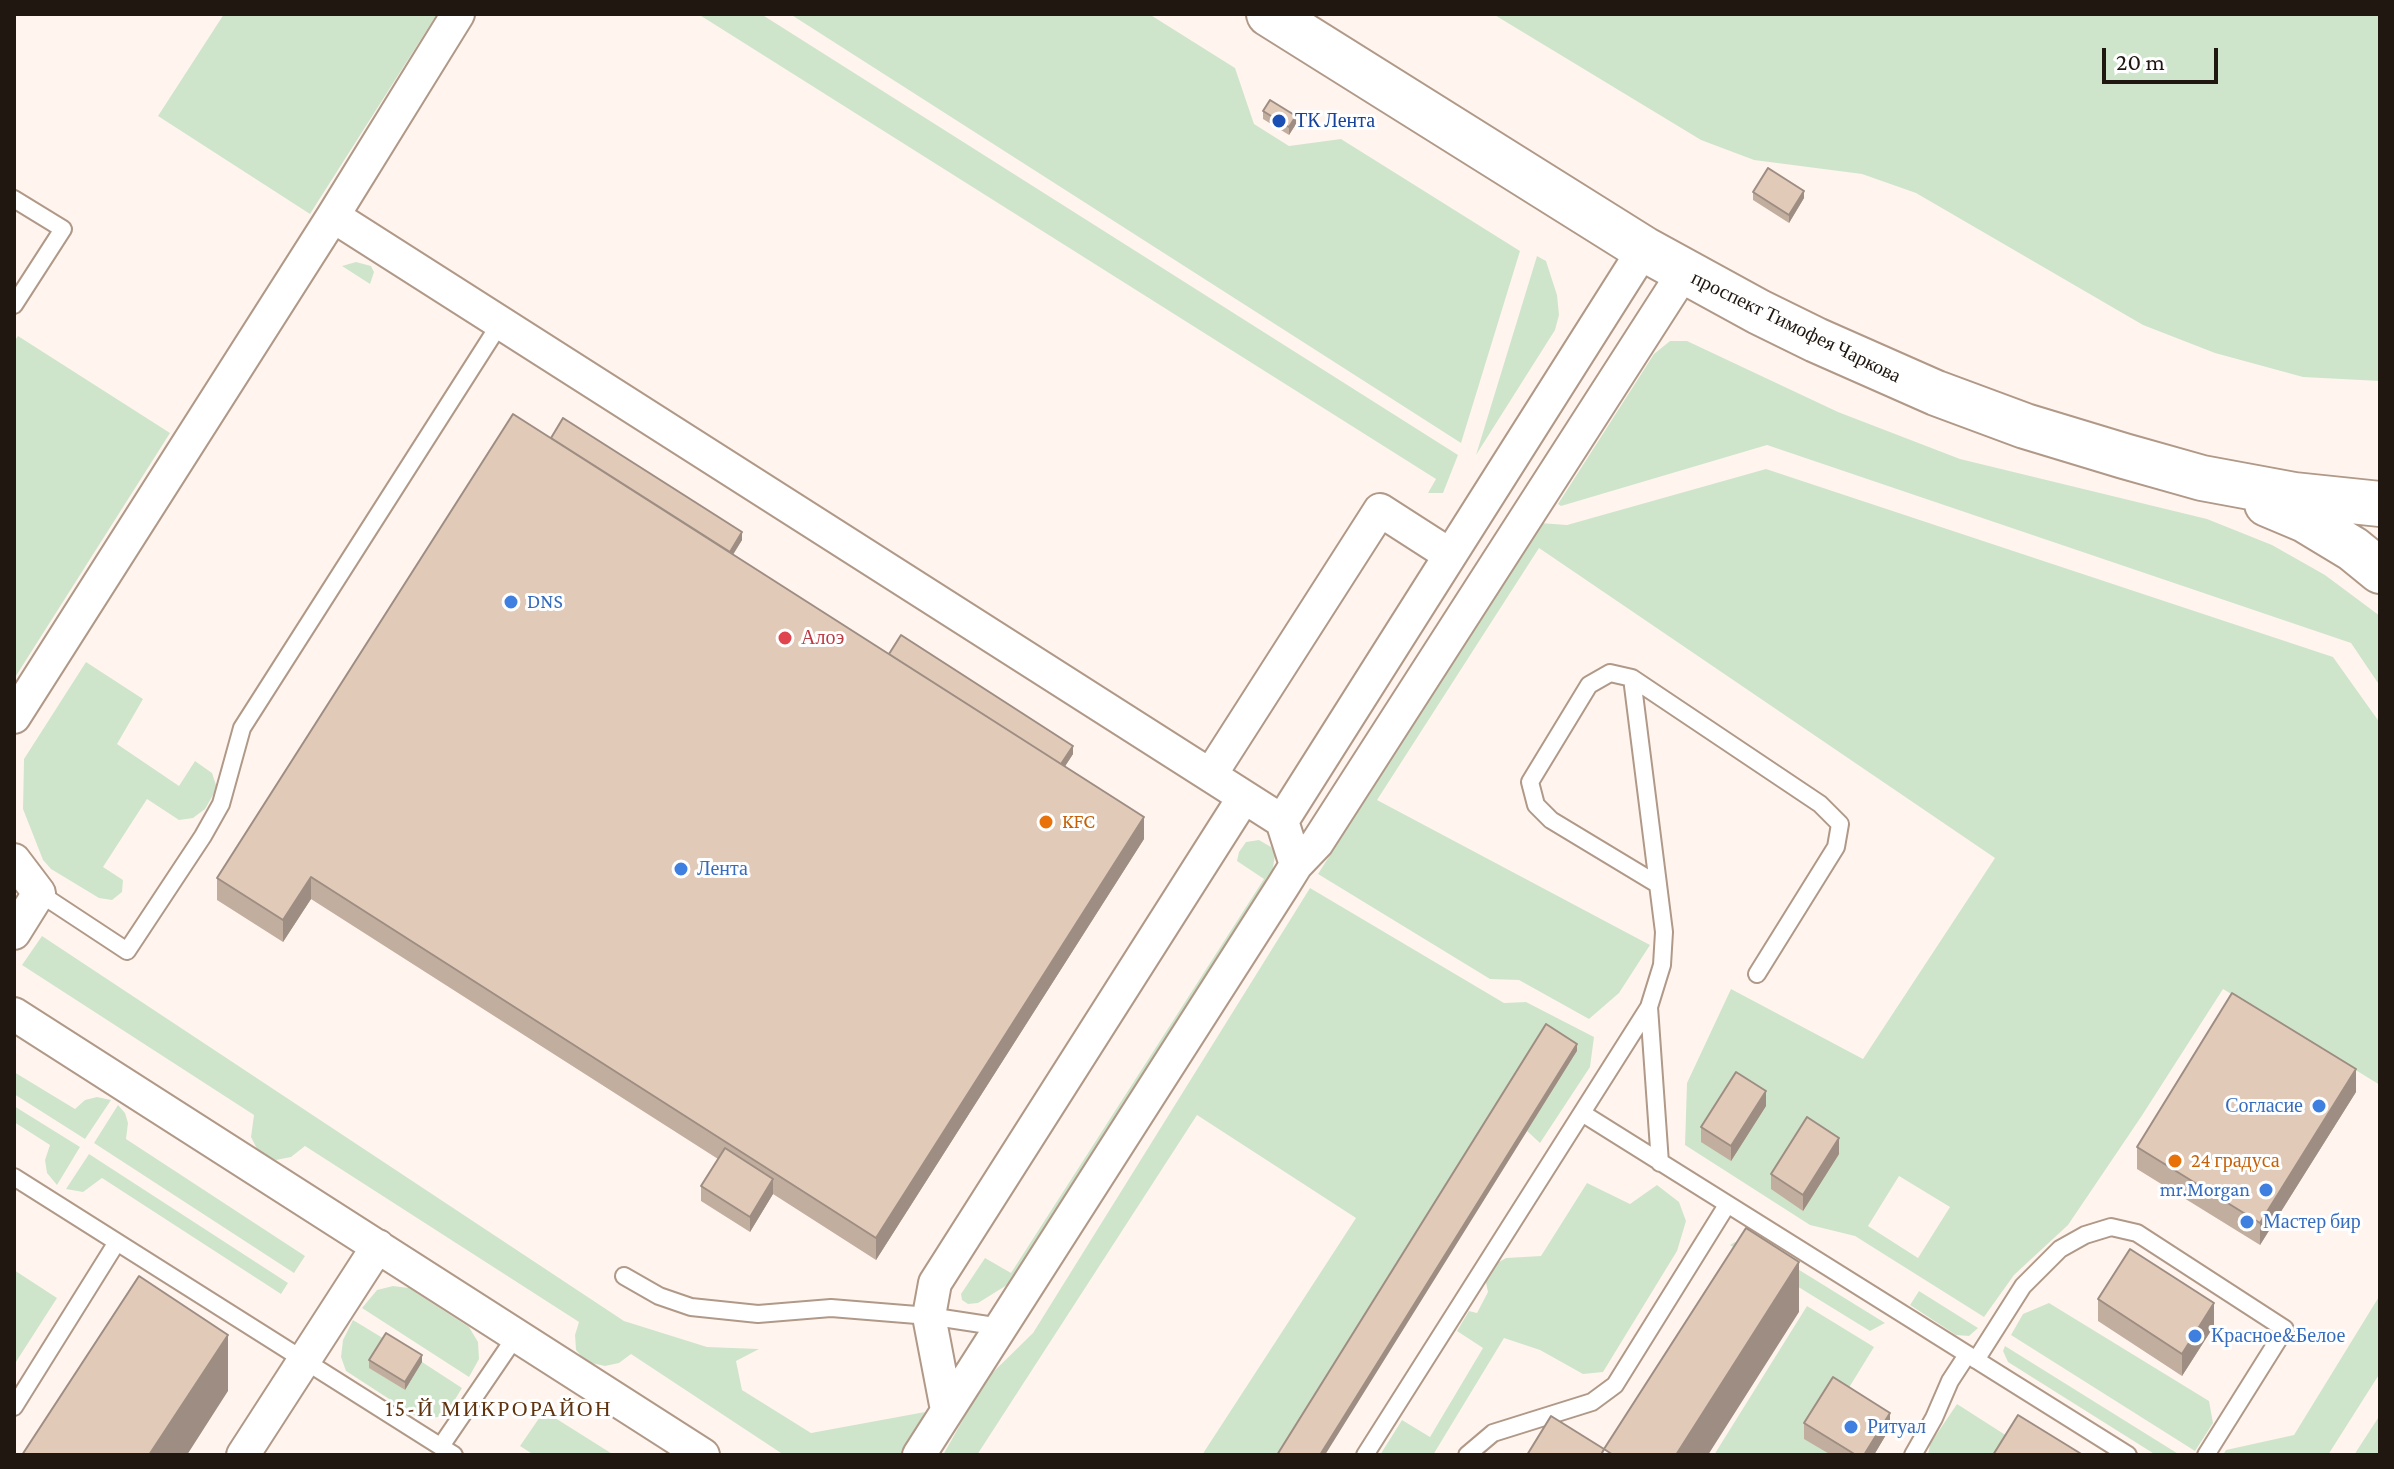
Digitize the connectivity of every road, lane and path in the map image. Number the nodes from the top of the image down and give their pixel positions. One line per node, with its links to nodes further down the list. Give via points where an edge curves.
1 (458, 14): 4 (street)
2 (1269, 14): 5 (main road, проспект Тимофея Чаркова)
3 (14, 199): 7 (lane, via 63,229)
4 (333, 216): 8 (street); 14 (street)
5 (1644, 249): 6 (main road, проспект Тимофея Чаркова); 11 (street)
6 (1684, 272): 9 (main road, проспект Тимофея Чаркова, via 1816,340 1936,393 2025,426); 18 (street)
7 (14, 305)
8 (501, 322): 15 (street); 21 (lane, via 242,728 221,804 127,951)
9 (2202, 478): 10 (main road, проспект Тимофея Чаркова); 12 (main road, via 2305,520)
10 (2380, 504)
11 (1450, 555): 15 (street, via 1380,510); 17 (street)
12 (2380, 571)
13 (1632, 678): 20 (lane); 20 (lane, via 1610,673 1589,685 1530,782 1536,805 1551,820); 23 (lane, via 1820,804 1840,824 1836,847)
14 (14, 717)
15 (1211, 774): 16 (street)
16 (1244, 797): 17 (street); 33 (street, via 935,1283)
17 (1282, 821): 18 (street)
18 (1306, 854): 34 (street)
19 (14, 860): 21 (street)
20 (1657, 884): 24 (lane, via 1664,932 1662,965)
21 (39, 893): 22 (street)
22 (14, 933)
23 (1757, 974)
24 (1649, 1007): 26 (lane); 27 (lane)
25 (14, 1014): 31 (street)
26 (1582, 1113): 27 (lane); 44 (lane)
27 (1660, 1163): 29 (lane)
28 (14, 1177): 30 (lane)
29 (1727, 1205): 36 (lane); 45 (lane, via 1615,1385 1592,1402 1493,1433)
30 (117, 1242): 37 (lane); 38 (lane)
31 (378, 1246): 35 (street); 37 (street)
32 (624, 1276): 33 (lane, via 691,1307 758,1314 831,1308)
33 (929, 1316): 34 (lane); 39 (street)
34 (1001, 1327): 39 (street)
35 (516, 1336): 40 (lane); 42 (street)
36 (1972, 1357): 46 (lane, via 1950,1381); 47 (lane); 48 (lane, via 2023,1286 2060,1249 2111,1227 2137,1233 2285,1329)
37 (303, 1359): 40 (lane); 41 (street)
38 (14, 1407)
39 (947, 1410): 43 (street)
40 (448, 1451)
41 (243, 1455)
42 (703, 1455)
43 (919, 1455)
44 (1365, 1455)
45 (1467, 1455)
46 (1913, 1455)
47 (2128, 1455)
48 (2206, 1455)

